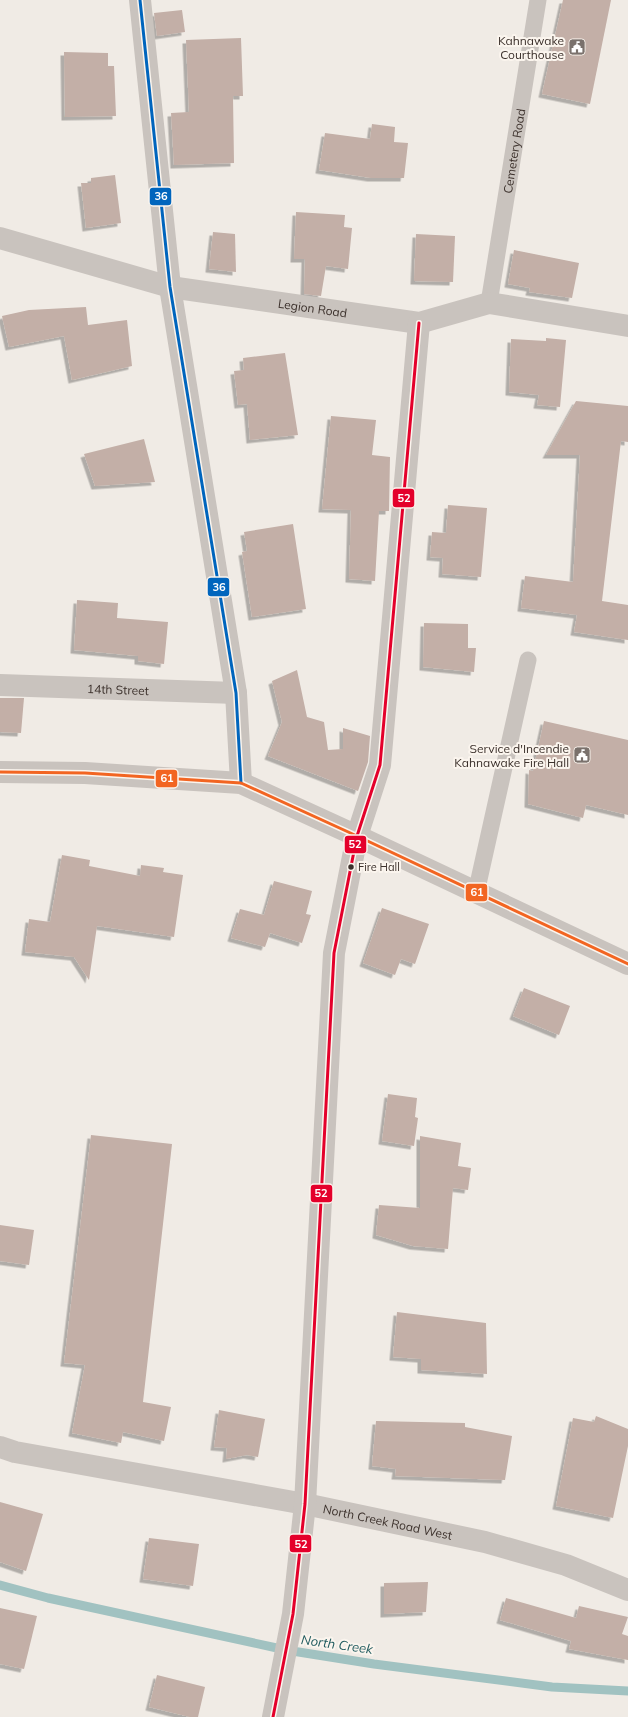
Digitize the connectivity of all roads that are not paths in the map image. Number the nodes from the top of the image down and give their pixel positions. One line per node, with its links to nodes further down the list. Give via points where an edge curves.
1 (140, 0): 4 (street)
2 (538, 0): 5 (lane, Cemetery Road)
3 (0, 238): 4 (street, Legion Road)
4 (170, 287): 6 (street, Legion Road); 10 (street)
5 (489, 303): 6 (street, Legion Road); 7 (street, Legion Road)
6 (419, 323): 13 (street, via 380,764)
7 (628, 326)
8 (528, 660): 14 (lane)
9 (0, 685): 10 (street, 14th Street)
10 (236, 693): 12 (street)
11 (0, 772): 12 (street, via 85,773)
12 (241, 783): 13 (street)
13 (357, 836): 14 (street); 17 (street, via 334,953)
14 (476, 893): 15 (street)
15 (628, 964)
16 (0, 1447): 17 (street, North Creek Road West, via 15,1452)
17 (305, 1504): 18 (street, North Creek Road West, via 485,1542 566,1566); 19 (street, via 293,1614)
18 (628, 1590)
19 (273, 1717)

